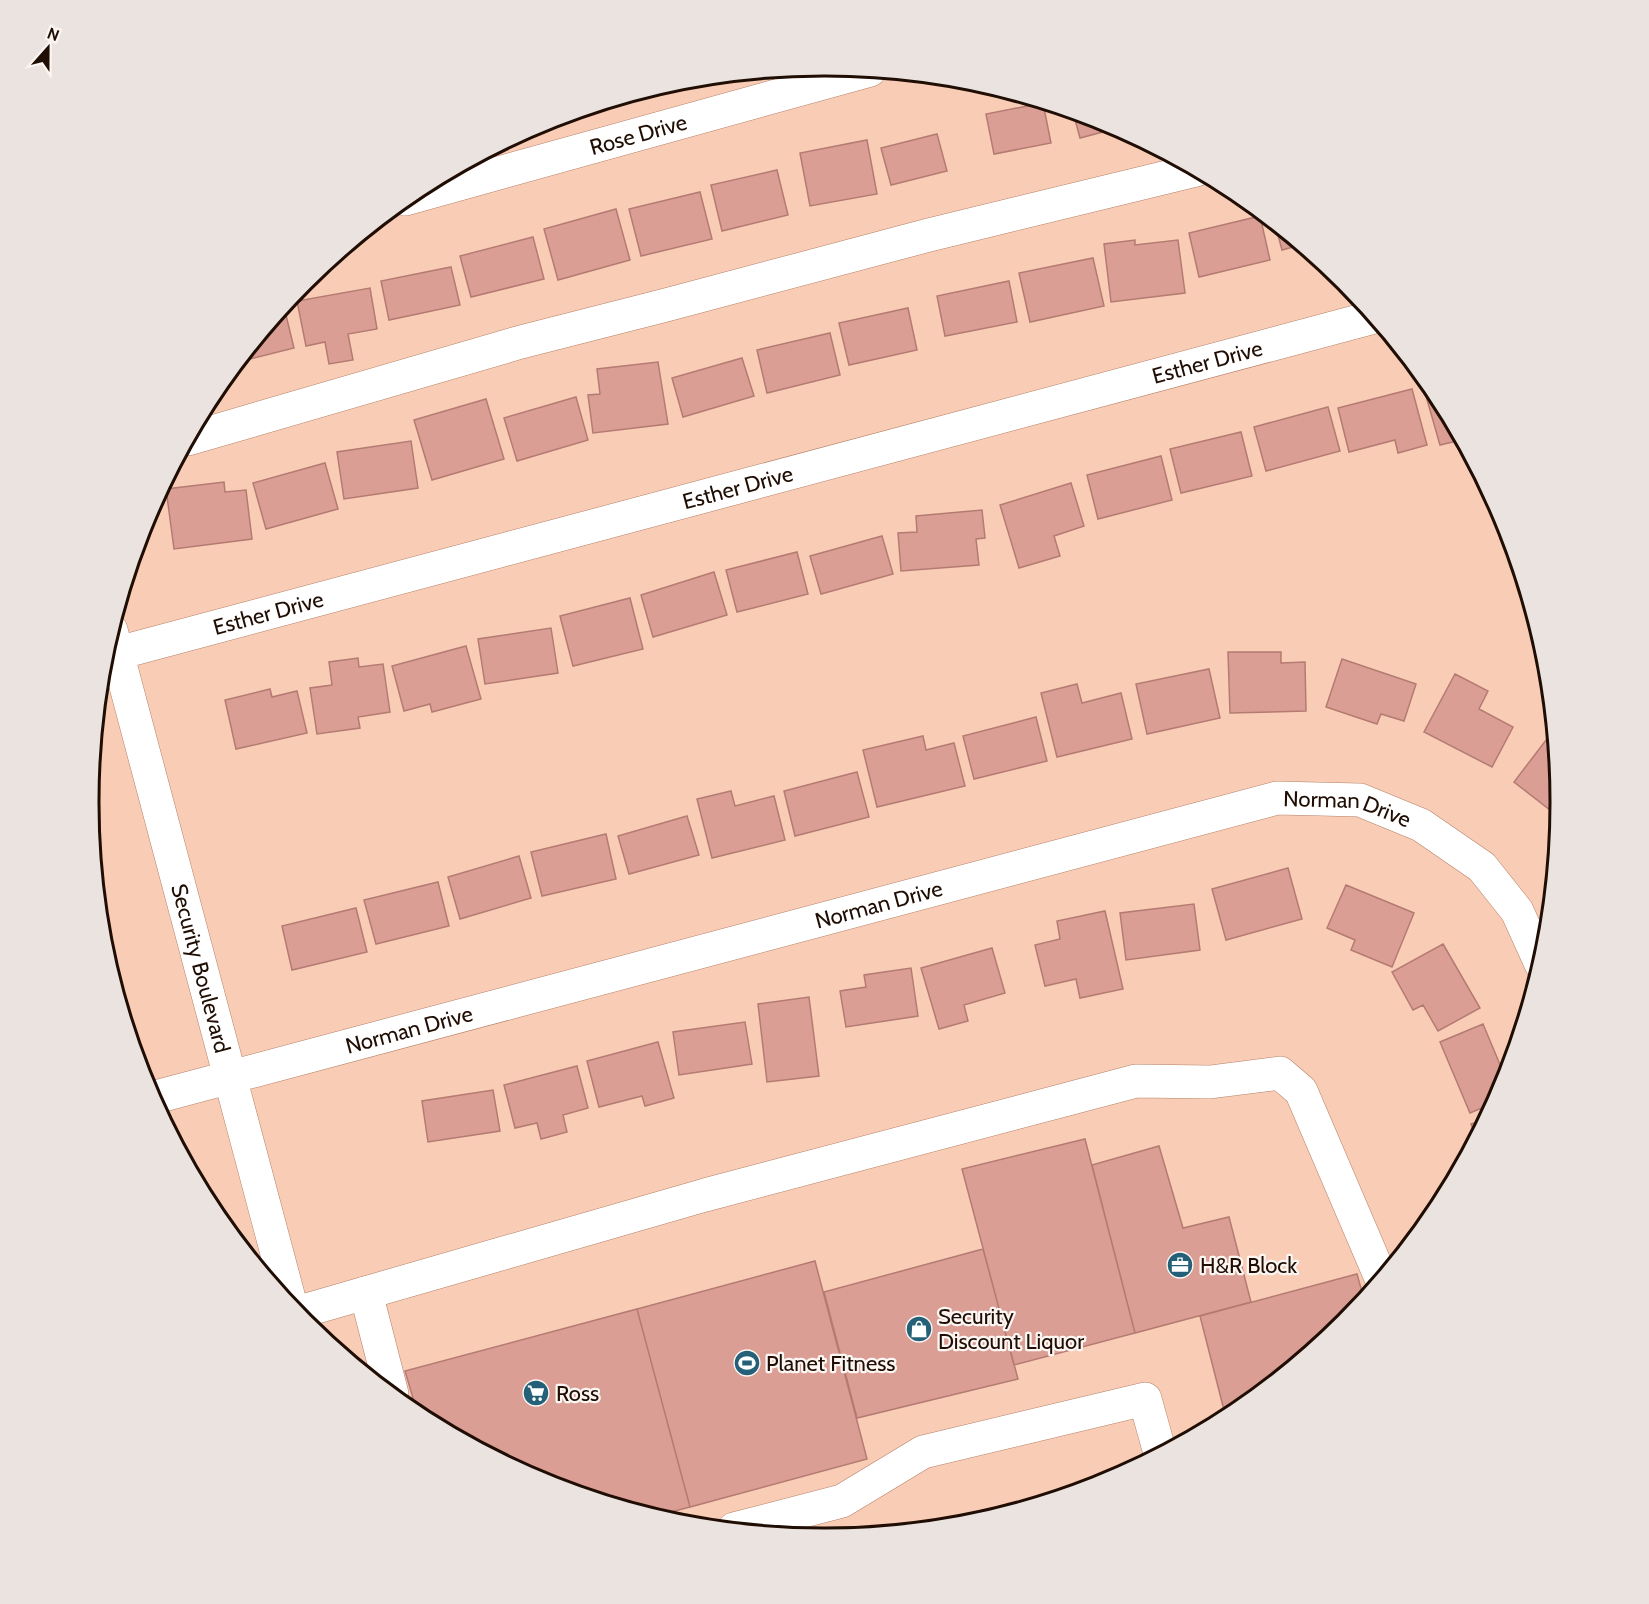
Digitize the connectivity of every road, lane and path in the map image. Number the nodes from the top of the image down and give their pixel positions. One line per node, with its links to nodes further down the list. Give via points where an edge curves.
1 (845, 77): 3 (street, Rose Drive)
2 (1185, 173): 5 (street, via 521,342)
3 (434, 191)
4 (1365, 318): 6 (street, Esther Drive)
5 (198, 436)
6 (116, 646)
7 (114, 657): 9 (street, Security Boulevard)
8 (1535, 950): 9 (street, Norman Drive, via 1517,911 1482,867 1421,825 1360,800 1277,798)
9 (230, 1077): 10 (street, Norman Drive); 12 (street, Security Boulevard)
10 (161, 1096)
11 (1378, 1271): 13 (street, via 1301,1091 1280,1073 1210,1082 1136,1081 705,1195)
12 (286, 1288)
13 (366, 1293): 14 (street); 15 (street)
14 (306, 1310)
15 (389, 1382)
16 (1158, 1446): 17 (street, via 1145,1399 923,1452 842,1501)
17 (755, 1524)

